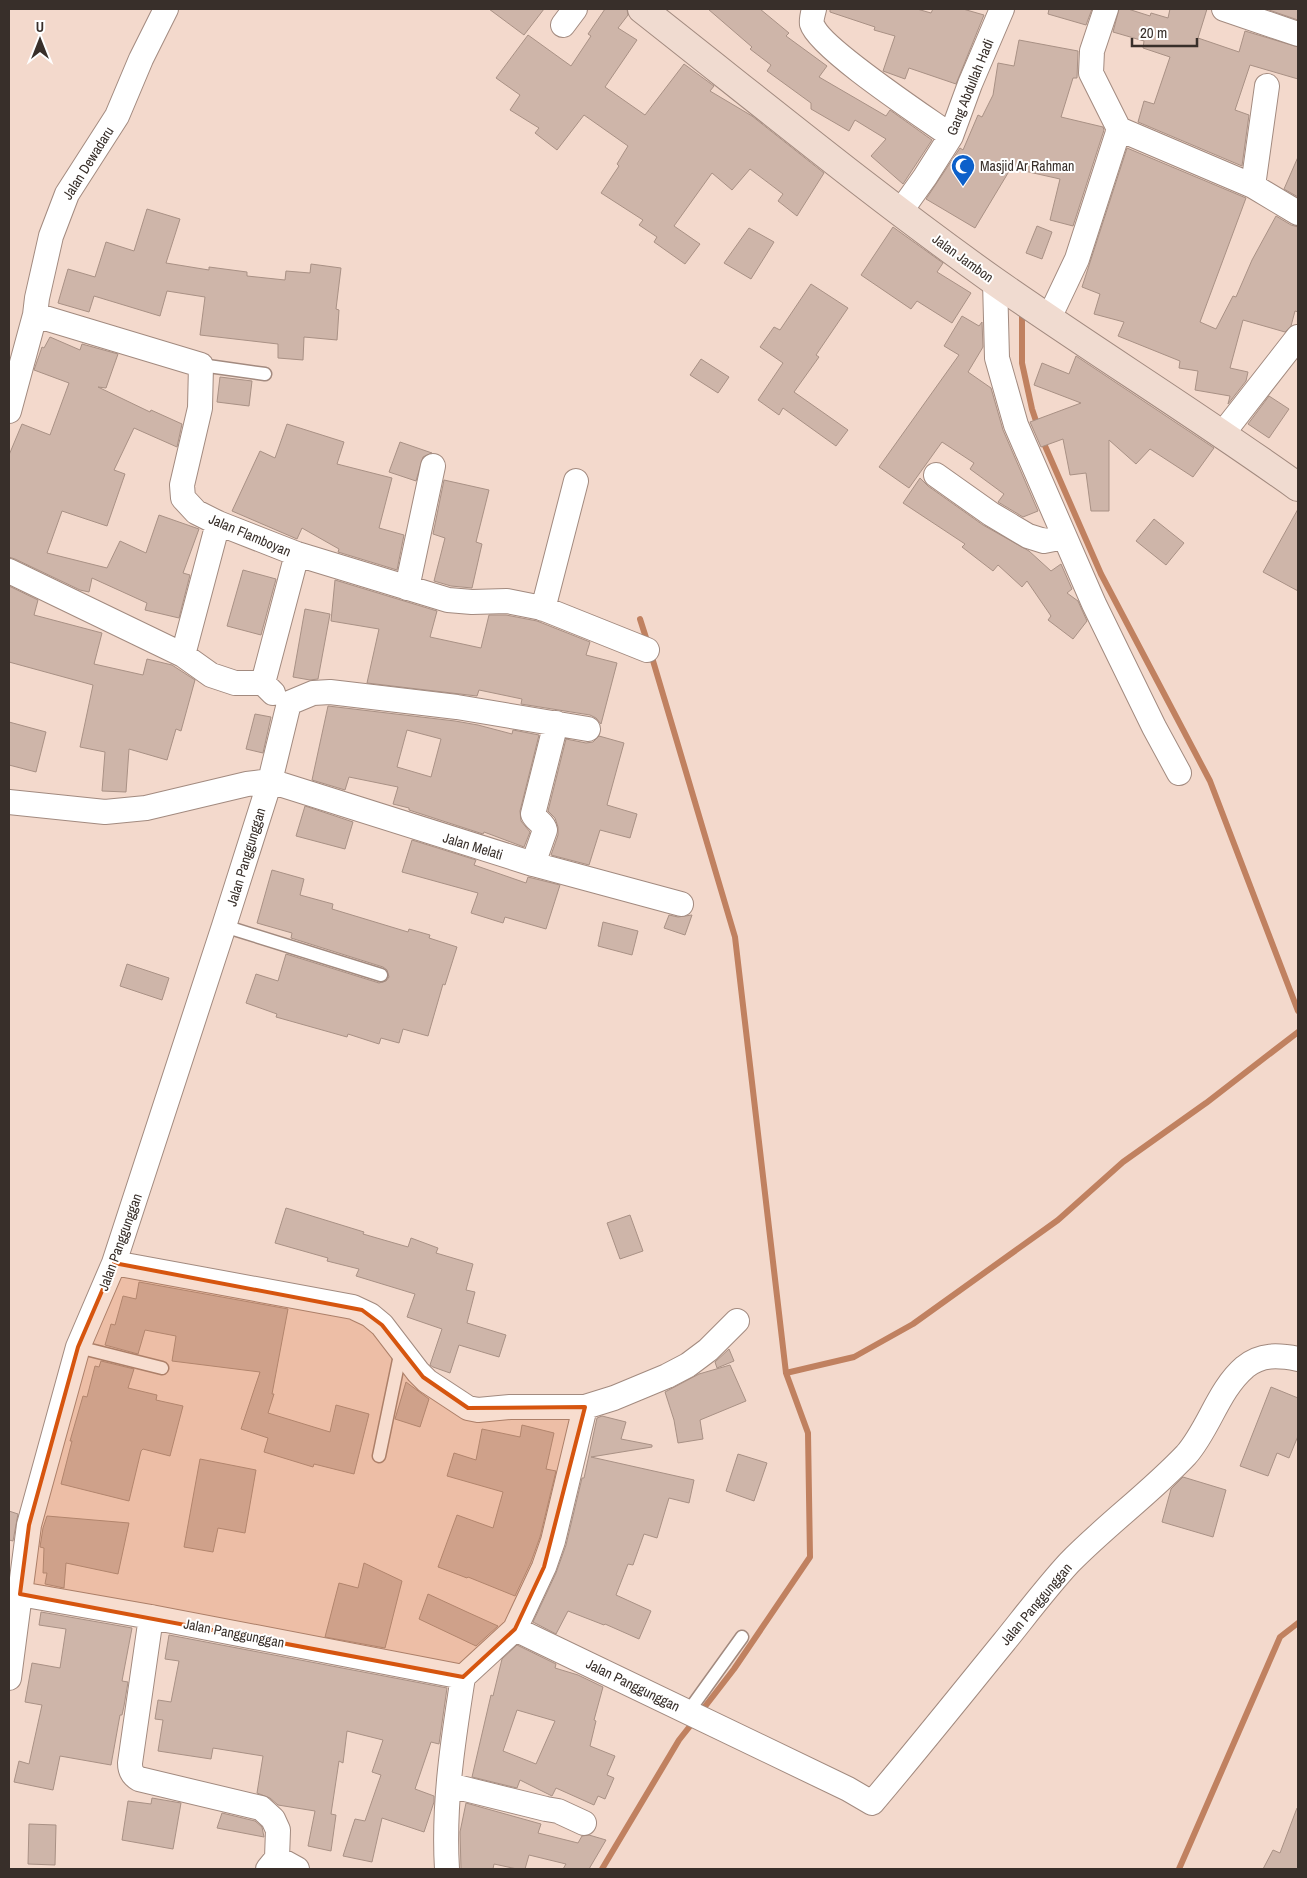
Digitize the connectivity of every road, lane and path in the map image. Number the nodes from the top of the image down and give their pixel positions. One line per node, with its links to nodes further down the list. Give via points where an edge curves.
1 (166, 9): 16 (street, Jalan Dewadaru, via 117,116 67,194 51,236)
2 (642, 9): 13 (main road, Jalan Jambon)
3 (814, 9): 11 (street, via 812,23 836,51)
4 (1002, 9): 11 (street, Gang Abdullah Hadi)
5 (1106, 9): 10 (street, via 1092,51 1091,73)
6 (1224, 9): 7 (street)
7 (1260, 15): 8 (street)
8 (1298, 34)
9 (1267, 86): 12 (street)
10 (1119, 129): 12 (street); 17 (street, via 1077,259)
11 (951, 136): 13 (street, Gang Abdullah Hadi)
12 (1253, 186): 14 (street)
13 (900, 212): 15 (main road, Jalan Jambon)
14 (1298, 213)
15 (995, 281): 17 (main road, Jalan Jambon); 28 (street, via 996,358 1016,426)
16 (35, 315): 19 (street); 21 (street, Jalan Dewadaru)
17 (1048, 318): 22 (main road, Jalan Jambon)
18 (1298, 337): 22 (street)
19 (201, 365): 20 (lane); 27 (street, Jalan Flamboyan, via 200,408 182,485 183,498 196,512)
20 (265, 374)
21 (9, 411)
22 (1223, 433): 26 (main road, Jalan Jambon)
23 (433, 466): 31 (street)
24 (936, 475): 28 (street, via 1028,536 1044,541)
25 (576, 481): 32 (street)
26 (1298, 487)
27 (218, 523): 29 (street, Jalan Flamboyan); 34 (street)
28 (1064, 537): 39 (street)
29 (297, 554): 31 (street); 35 (street, Jalan Flamboyan)
30 (9, 571): 34 (street)
31 (408, 588): 32 (street, via 448,600 507,601)
32 (543, 608): 33 (street)
33 (647, 650)
34 (183, 655): 35 (street, via 211,675 234,683)
35 (262, 683): 36 (street)
36 (289, 703): 37 (street, via 330,692); 40 (street)
37 (556, 723): 38 (street); 42 (street, via 533,814 545,830)
38 (588, 729)
39 (1179, 773)
40 (270, 781): 41 (street, via 146,808 105,812); 42 (street, Jalan Melati); 44 (street, Jalan Panggunggan)
41 (9, 802)
42 (533, 864): 43 (street, Jalan Melati)
43 (681, 904)
44 (224, 926): 45 (lane); 46 (street, Jalan Panggunggan)
45 (381, 975)
46 (114, 1263): 48 (street, Jalan Panggunggan); 49 (street, via 362,1310 377,1320)
47 (738, 1322): 52 (street, via 708,1350 667,1376 645,1387)
48 (78, 1347): 51 (lane); 54 (street, Jalan Panggunggan)
49 (401, 1350): 52 (street, via 427,1381 468,1408); 53 (lane)
50 (1298, 1359): 60 (street, Jalan Panggunggan, via 1268,1356 1244,1368 1233,1380 1189,1451 1068,1564 872,1803)
51 (162, 1368)
52 (585, 1407): 56 (street, via 553,1540)
53 (379, 1456)
54 (17, 1579): 55 (street, Jalan Panggunggan); 59 (street)
55 (151, 1617): 58 (street, Jalan Panggunggan); 63 (street, via 130,1763 133,1776 261,1808 273,1819 278,1830)
56 (515, 1629): 58 (street); 60 (street, Jalan Panggunggan)
57 (742, 1636): 60 (lane)
58 (463, 1677): 61 (street)
59 (9, 1678)
60 (688, 1712)
61 (449, 1785): 62 (street, via 558,1811); 64 (street)
62 (584, 1822)
63 (281, 1866)
64 (446, 1869)

